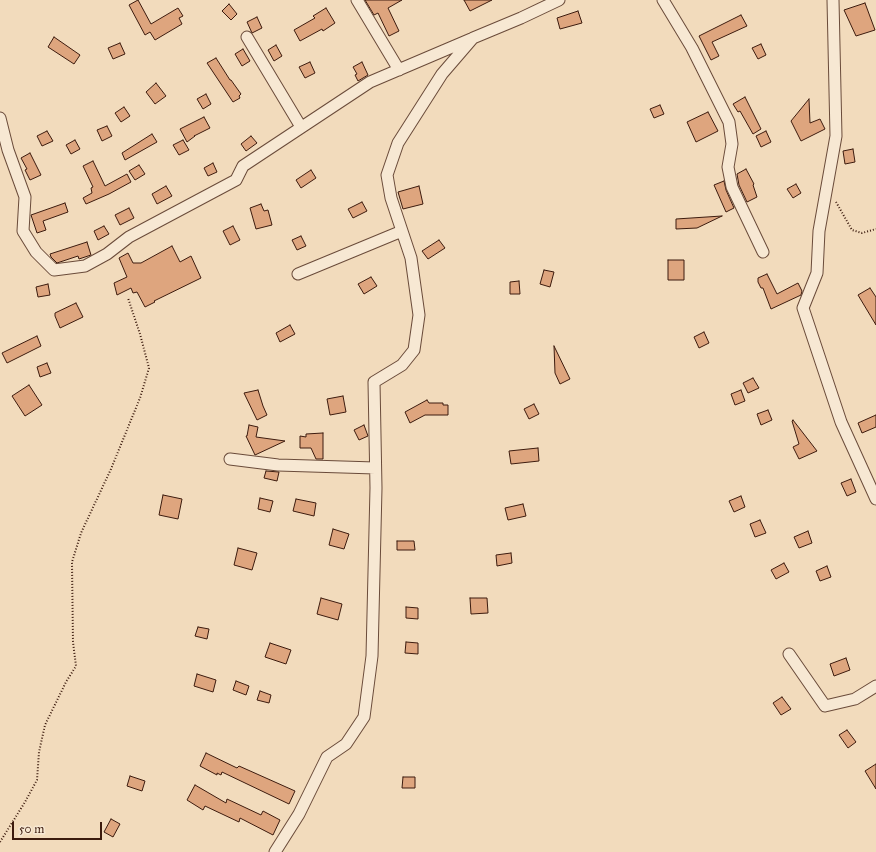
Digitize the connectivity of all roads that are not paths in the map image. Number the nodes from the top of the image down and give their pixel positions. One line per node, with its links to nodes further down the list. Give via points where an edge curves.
1 (357, 0): 7 (street)
2 (559, 0): 6 (street)
3 (663, 0): 11 (street, via 692,48 729,122 732,144 728,167 732,187)
4 (833, 0): 15 (street, via 836,136 819,231 817,273 803,308 841,422)
5 (247, 37): 9 (street)
6 (473, 38): 7 (street); 10 (street, via 442,74 398,142 388,175 391,198)
7 (399, 70): 9 (street, via 370,82)
8 (0, 118): 9 (street, via 8,150 25,197 23,231 36,252 54,270 85,266 107,254 129,237 236,180 243,166)
9 (301, 127)
10 (402, 231): 12 (street); 14 (street, via 411,258 419,315 414,350 402,365 374,382)
11 (763, 252)
12 (298, 274)
13 (230, 460): 14 (street, via 278,465)
14 (375, 468): 18 (street, via 372,656 364,717 346,744 327,756 299,814)
15 (876, 499)
16 (789, 654): 17 (street, via 825,706 855,699)
17 (876, 686)
18 (275, 852)

